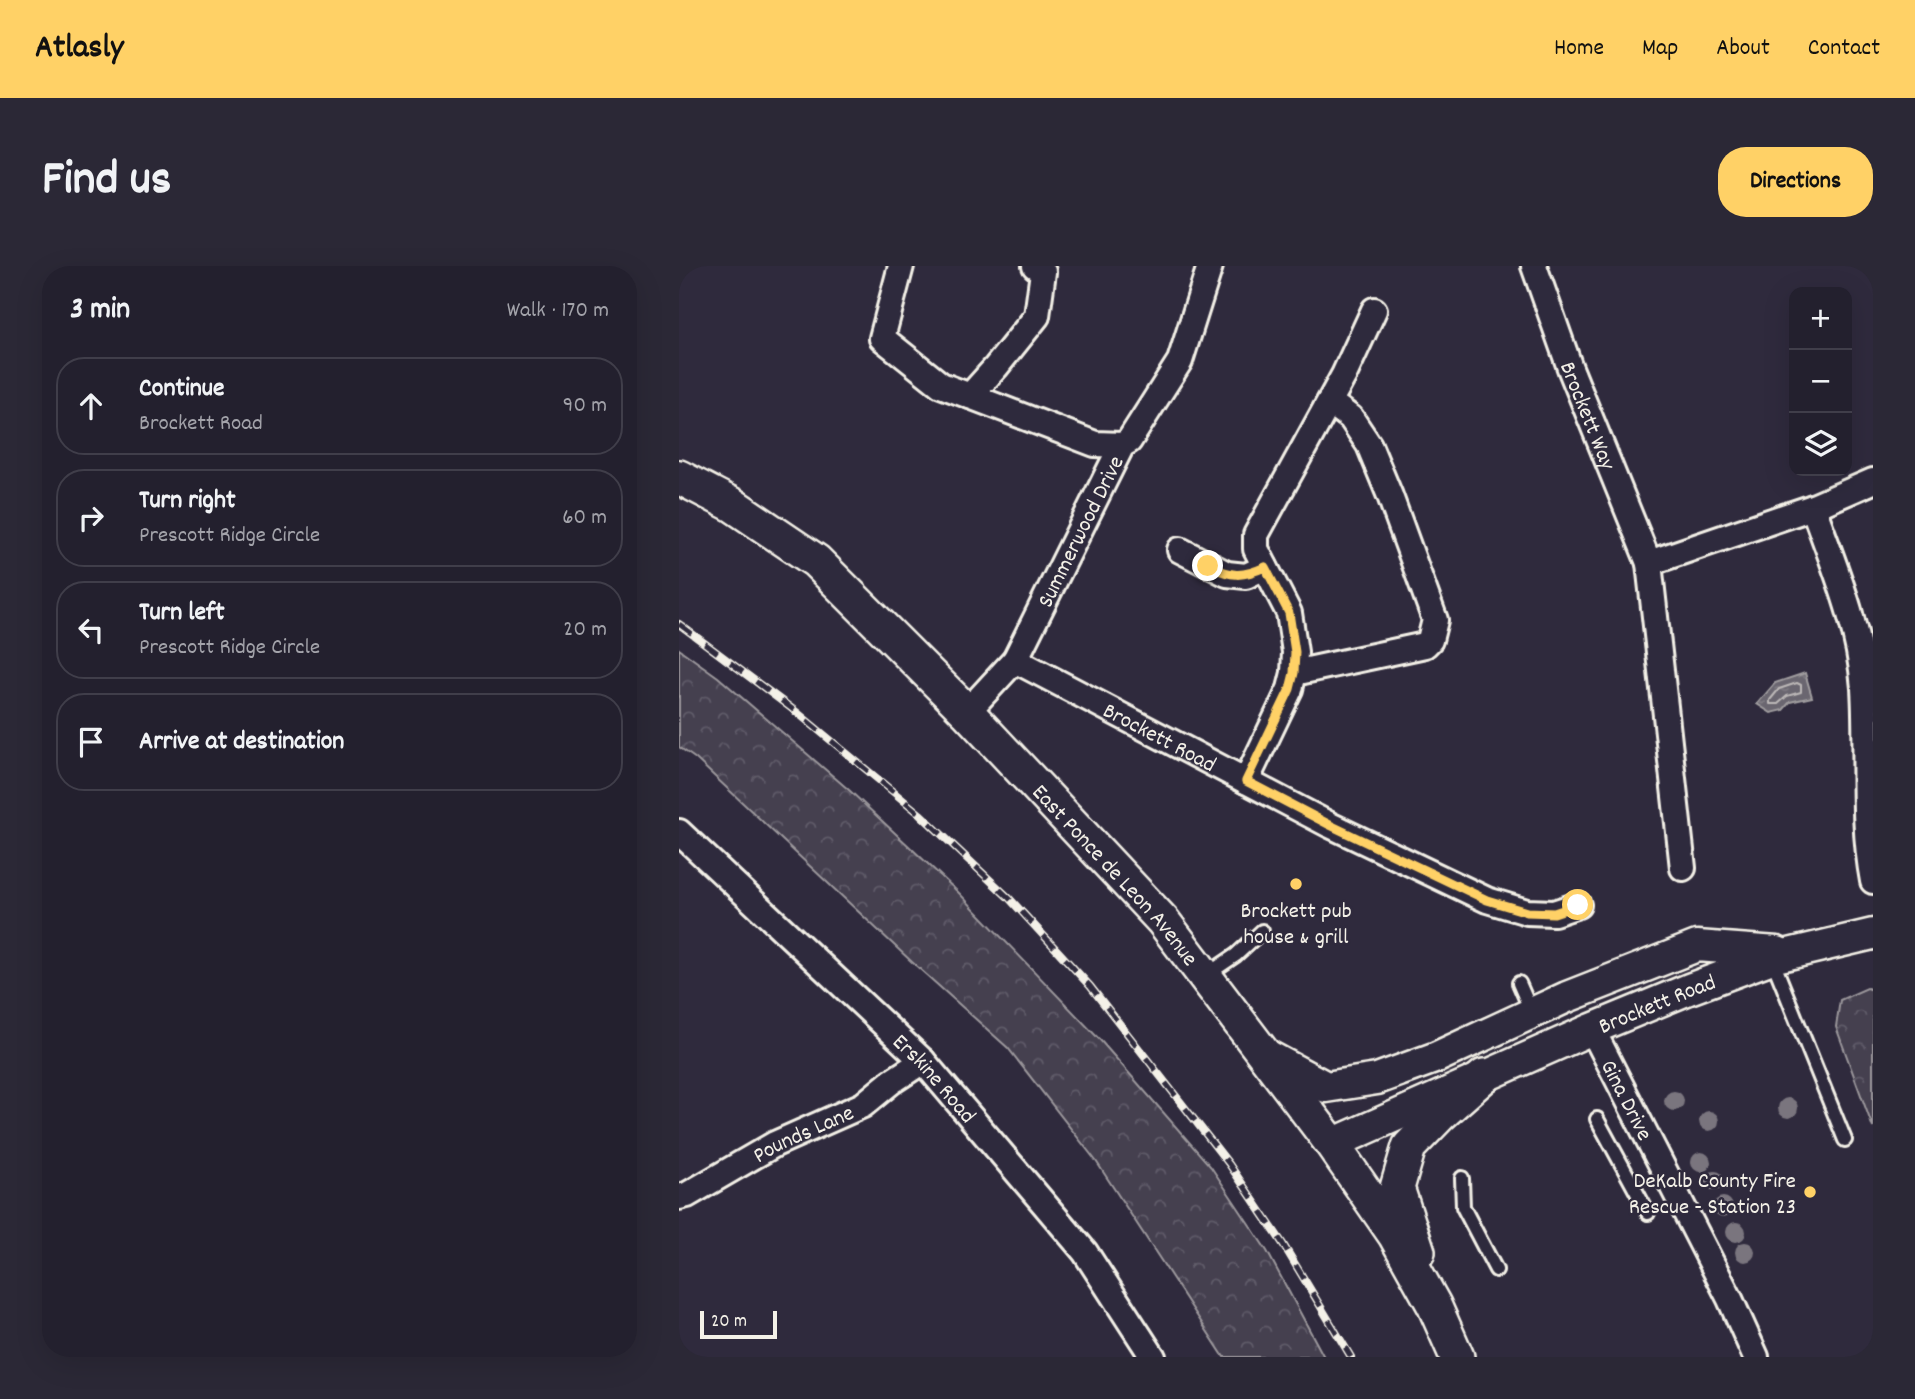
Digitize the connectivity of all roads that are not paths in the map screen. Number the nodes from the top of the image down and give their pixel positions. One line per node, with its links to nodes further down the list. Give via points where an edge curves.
1 (901, 266): 6 (street, via 882,338 941,384)
2 (1035, 266): 6 (street, via 1043,272 1037,317)
3 (1210, 266): 8 (street, Summerwood Drive, via 1180,361)
4 (1534, 266): 13 (street, Brockett Way)
5 (1374, 310): 7 (street)
6 (969, 396): 8 (street, via 1095,444)
7 (1330, 402): 14 (street, via 1255,534); 16 (street, via 1351,418 1369,445 1435,620 1425,645)
8 (1122, 445): 15 (street, Summerwood Drive)
9 (679, 477): 18 (main road, East Ponce de Leon Avenue, via 733,505 816,561)
10 (1873, 481): 11 (street)
11 (1813, 507): 13 (street); 17 (street, via 1854,624)
12 (1181, 550): 14 (street, via 1227,574 1246,576)
13 (1649, 563): 21 (street, Brockett Way)
14 (1265, 567): 16 (street, via 1289,613)
15 (1015, 660): 18 (street, Summerwood Drive); 19 (street, Brockett Road)
16 (1294, 673): 19 (street)
17 (1868, 686): 22 (street, via 1868,849)
18 (967, 712): 27 (main road, East Ponce de Leon Avenue, via 1163,921)
19 (1246, 781): 23 (street, Brockett Road, via 1487,900 1527,912 1554,913)
20 (679, 832): 32 (street, Erskine Road)
21 (1683, 868)
22 (1873, 881)
23 (1578, 905)
24 (1262, 931): 27 (lane)
25 (1873, 934): 26 (street, Brockett Road)
26 (1783, 956): 29 (street, via 1697,946); 30 (street, Brockett Road); 35 (lane)
27 (1205, 976): 31 (main road, East Ponce de Leon Avenue)
28 (1518, 984): 29 (lane)
29 (1532, 1013): 31 (street, via 1377,1079 1326,1087)
30 (1592, 1028): 33 (street, Brockett Road); 44 (street, Gina Drive)
31 (1263, 1053): 36 (main road, East Ponce de Leon Avenue)
32 (923, 1061): 38 (street, Pounds Lane, via 863,1105 775,1144); 42 (street, Erskine Road, via 1085,1252)
33 (1484, 1076): 36 (street, Brockett Road); 41 (main road, via 1409,1147 1397,1188)
34 (1597, 1119): 39 (lane)
35 (1845, 1140)
36 (1332, 1143): 41 (main road, East Ponce de Leon Avenue, via 1395,1236)
37 (1462, 1178): 40 (lane, via 1463,1206)
38 (679, 1197)
39 (1648, 1213)
40 (1496, 1270)
41 (1434, 1305): 43 (main road, East Ponce de Leon Avenue)
42 (1153, 1357)
43 (1457, 1357)
44 (1756, 1357)

